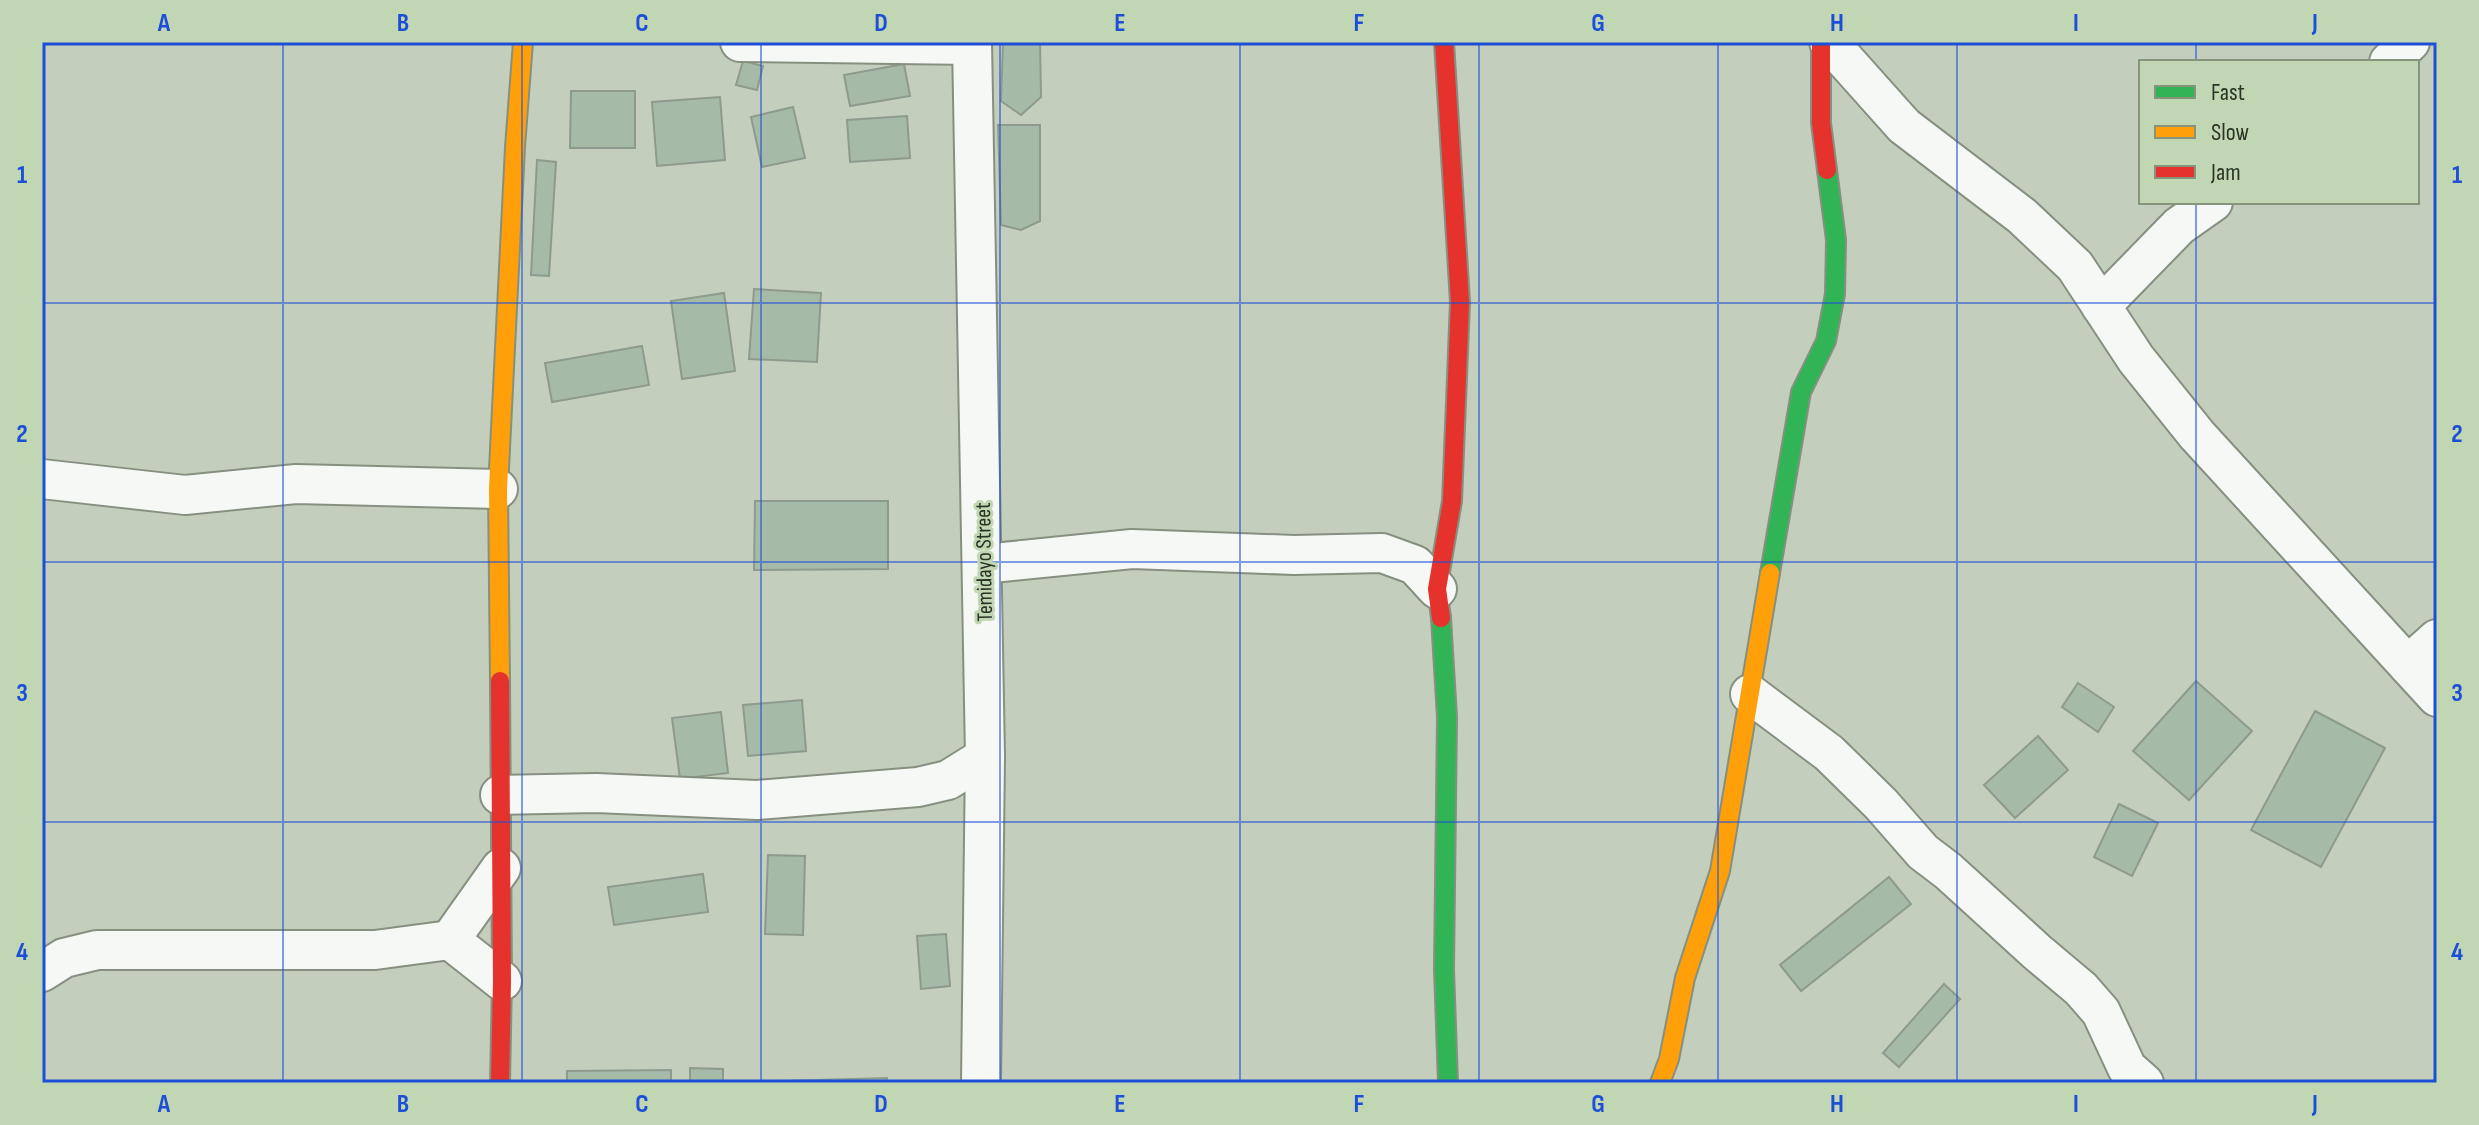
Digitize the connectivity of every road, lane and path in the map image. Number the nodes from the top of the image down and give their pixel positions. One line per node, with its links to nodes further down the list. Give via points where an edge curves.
1 (527, 42): 12 (street, via 515,147)
2 (740, 42): 7 (street)
3 (1444, 42): 14 (street, via 1460,302 1452,501)
4 (1821, 42): 17 (street, via 1821,123 1836,240 1835,294 1826,341 1801,392)
5 (1829, 42): 10 (street, via 1904,126 2022,216 2075,266)
6 (2410, 42): 8 (street)
7 (972, 44): 13 (street, Temidayo Street)
8 (2391, 60)
9 (2210, 204): 10 (street, via 2179,226)
10 (2101, 306): 16 (street, via 2197,435)
11 (42, 479): 12 (street, via 185,495 296,484)
12 (498, 489): 20 (street)
13 (983, 564): 14 (street, via 1132,549 1382,553 1415,565); 19 (street, Temidayo Street)
14 (1437, 589): 27 (street, via 1447,717)
15 (2437, 639): 16 (street)
16 (2408, 665): 18 (street)
17 (1750, 694): 28 (street, via 1720,871 1685,978); 29 (street, via 1829,753 1923,852 2081,989 2101,1012 2127,1068)
18 (2437, 697)
19 (985, 757): 20 (street, via 948,780 918,787 757,800); 26 (street, Temidayo Street)
20 (500, 795): 21 (street)
21 (501, 868): 22 (street); 24 (street)
22 (450, 940): 23 (street, via 375,950 97,950 64,958); 24 (street)
23 (42, 972)
24 (502, 981): 25 (street)
25 (500, 1083)
26 (981, 1083)
27 (1448, 1083)
28 (1660, 1083)
29 (2144, 1083)

